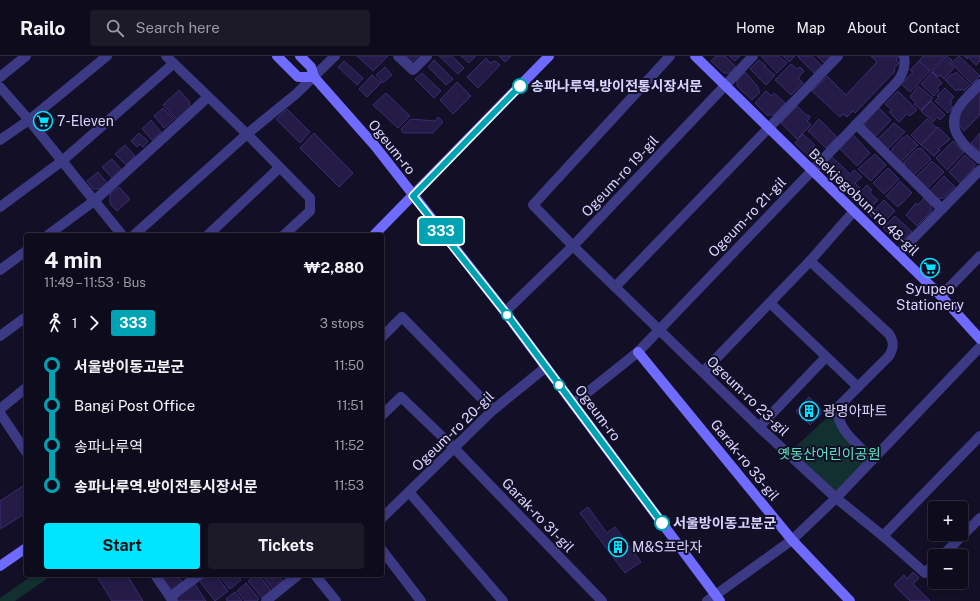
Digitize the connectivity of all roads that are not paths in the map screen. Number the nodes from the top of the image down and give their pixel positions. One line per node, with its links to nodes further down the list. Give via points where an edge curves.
1 (26, 56): 16 (street)
2 (107, 56): 22 (street)
3 (166, 56): 15 (street)
4 (277, 56): 17 (main road, via 298,77)
5 (300, 56): 17 (main road, Ogeum-ro, via 311,67)
6 (335, 56): 17 (street)
7 (398, 56): 8 (street, via 412,70)
8 (427, 56)
9 (549, 56): 32 (main road)
10 (670, 56): 43 (street, via 533,205)
11 (695, 56): 19 (main road, Baekjegobun-ro 48-gil)
12 (754, 56): 19 (street, Ogeum-ro 19-gil)
13 (838, 56): 24 (street)
14 (904, 56): 23 (street, Ogeum-ro 21-gil, via 904,69 900,78)
15 (173, 64): 21 (street); 28 (street)
16 (0, 76)
17 (314, 78): 25 (street); 32 (main road, Ogeum-ro, via 375,146)
18 (980, 84): 27 (street, via 959,106 954,121 954,128 960,139)
19 (725, 85): 24 (main road, Baekjegobun-ro 48-gil); 43 (street, Ogeum-ro 19-gil)
20 (0, 87): 22 (street)
21 (208, 97): 25 (street); 33 (street)
22 (29, 120): 26 (street); 28 (street)
23 (856, 124): 30 (street, Ogeum-ro 21-gil); 35 (street)
24 (768, 128): 30 (main road, Baekjegobun-ro 48-gil); 49 (street)
25 (247, 134): 29 (street); 39 (street)
26 (0, 140)
27 (980, 159)
28 (62, 161): 33 (street); 34 (street)
29 (279, 168): 40 (street); 41 (street, via 310,198 310,211)
30 (811, 170): 36 (main road, Baekjegobun-ro 48-gil); 54 (street, Ogeum-ro 21-gil)
31 (980, 170): 35 (street)
32 (413, 196): 42 (main road); 52 (main road, Ogeum-ro)
33 (94, 201): 37 (street); 38 (street)
34 (0, 207)
35 (942, 209): 45 (street)
36 (854, 211): 45 (main road, Baekjegobun-ro 48-gil); 47 (street)
37 (51, 233)
38 (120, 233)
39 (136, 233)
40 (210, 233)
41 (286, 233)
42 (376, 233)
43 (573, 246): 49 (street); 52 (street, Ogeum-ro 19-gil)
44 (24, 252): 48 (street)
45 (898, 254): 50 (main road, Baekjegobun-ro 48-gil)
46 (980, 256): 50 (street)
47 (810, 261): 51 (street); 63 (street, via 889,334 893,341 893,349 889,356)
48 (0, 270)
49 (615, 287): 54 (street)
50 (941, 296): 57 (main road, Baekjegobun-ro 48-gil)
51 (770, 303): 60 (street); 62 (street)
52 (505, 312): 61 (main road, Ogeum-ro)
53 (24, 318): 55 (street)
54 (658, 330): 59 (street, Ogeum-ro 21-gil); 62 (street, Ogeum-ro 23-gil)
55 (0, 336)
56 (384, 336): 67 (street, via 402,317)
57 (980, 339)
58 (980, 347): 74 (street)
59 (638, 352): 65 (street, Ogeum-ro 21-gil); 80 (main road, Garak-ro 33-gil)
60 (826, 357): 63 (street); 70 (street)
61 (546, 367): 65 (main road, Ogeum-ro); 67 (street, Ogeum-ro 20-gil)
62 (703, 372): 70 (street, Ogeum-ro 23-gil)
63 (858, 387): 74 (street, via 839,406 837,413 840,423)
64 (24, 390): 66 (street)
65 (573, 404): 91 (main road, Ogeum-ro)
66 (0, 409)
67 (493, 410): 72 (street, Ogeum-ro 20-gil)
68 (0, 413): 73 (street)
69 (384, 413): 72 (street, Garak-ro 31-gil, via 401,397)
70 (759, 427): 76 (street, Ogeum-ro 23-gil)
71 (980, 436): 79 (street)
72 (454, 448): 75 (street, Ogeum-ro 20-gil); 96 (street, Garak-ro 31-gil)
73 (24, 449)
74 (872, 458): 76 (street)
75 (409, 492): 77 (street, Ogeum-ro 20-gil); 95 (street)
76 (836, 498): 79 (street, Ogeum-ro 23-gil); 80 (street)
77 (384, 516)
78 (980, 518): 82 (street)
79 (883, 536): 85 (street, Ogeum-ro 23-gil, via 925,573)
80 (792, 540): 91 (street); 97 (main road, Garak-ro 33-gil)
81 (24, 549): 84 (main road)
82 (949, 549)
83 (384, 553): 94 (street)
84 (0, 566)
85 (928, 570)
86 (156, 577): 90 (street)
87 (197, 577): 90 (street)
88 (296, 577): 92 (street)
89 (317, 577): 93 (street)
90 (172, 599)
91 (714, 599)
92 (266, 601)
93 (336, 601)
94 (421, 601)
95 (503, 601)
96 (602, 601)
97 (850, 601)

